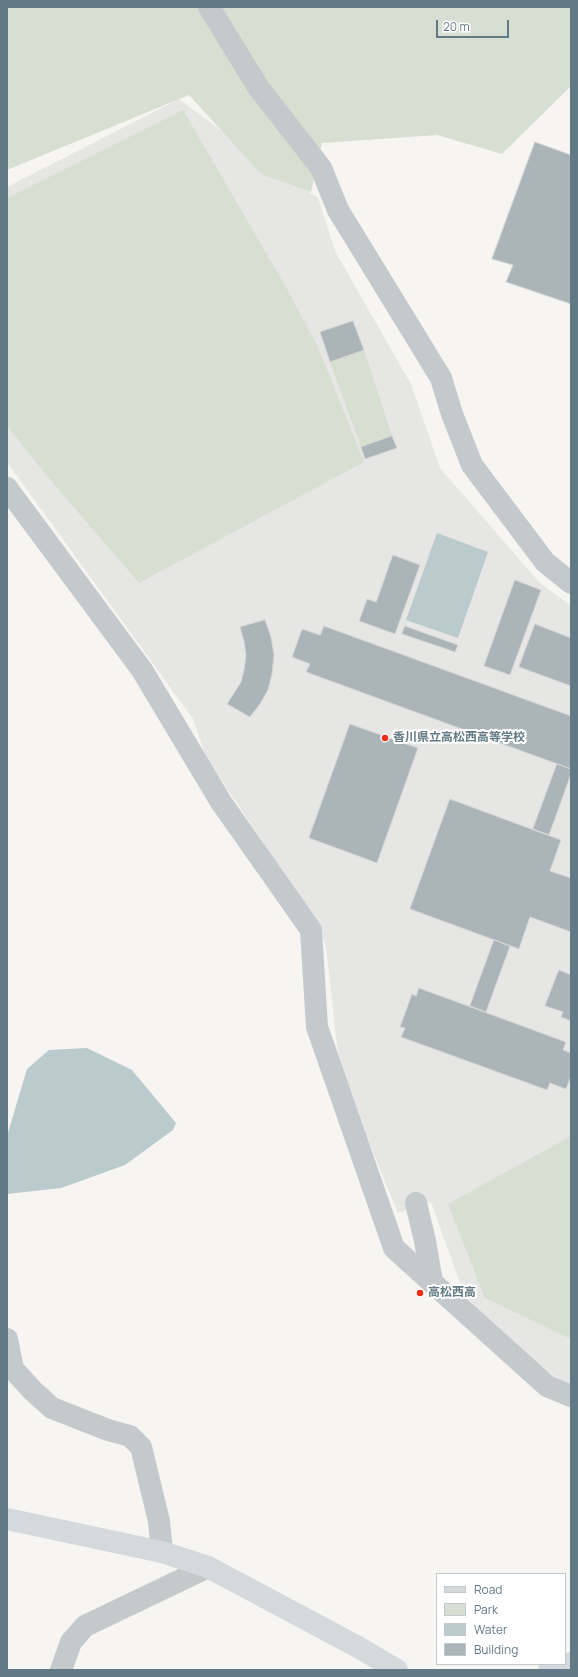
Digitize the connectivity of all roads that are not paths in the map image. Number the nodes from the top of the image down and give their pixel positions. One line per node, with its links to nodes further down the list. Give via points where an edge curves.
1 (209, 7): 3 (street, via 258,87 321,168 338,210 441,378 472,465 545,562)
2 (7, 488): 5 (street, via 142,670 221,802 311,930 317,1027 394,1248)
3 (571, 583)
4 (416, 1202): 5 (street)
5 (432, 1282): 7 (street, via 547,1386)
6 (7, 1339): 9 (street, via 13,1369 52,1408 130,1436 141,1446 159,1521)
7 (571, 1396)
8 (7, 1519): 9 (street)
9 (162, 1552): 10 (street)
10 (208, 1567): 12 (street, via 86,1626 71,1642); 13 (street)
11 (565, 1665): 14 (street)
12 (60, 1670)
13 (397, 1670)
14 (549, 1670)

